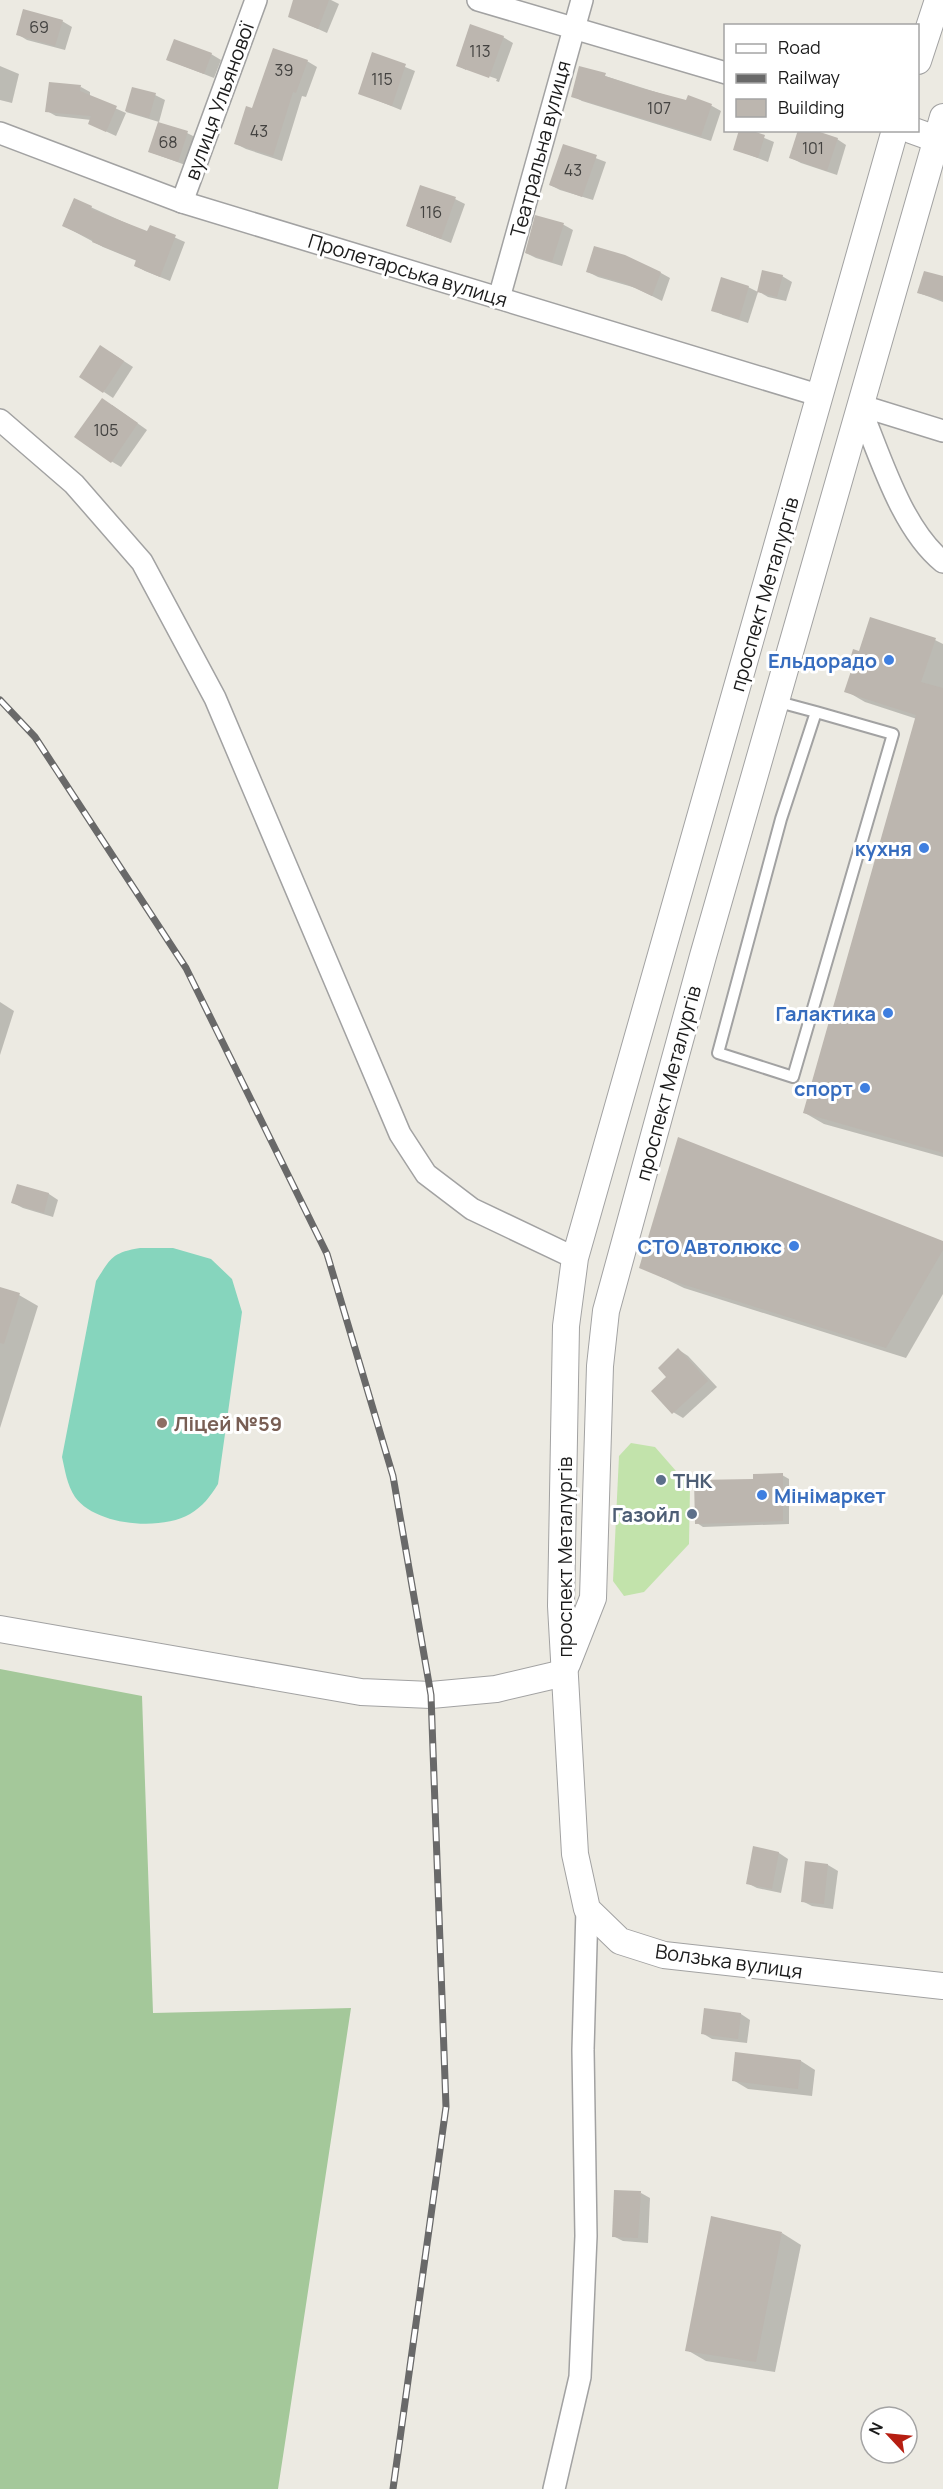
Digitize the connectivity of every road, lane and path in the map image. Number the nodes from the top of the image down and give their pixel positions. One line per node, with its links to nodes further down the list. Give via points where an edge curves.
1 (256, 0): 12 (street, вулиця Ульянової)
2 (478, 0): 5 (street)
3 (582, 0): 5 (street, Театральна вулиця)
4 (938, 0): 6 (street)
5 (573, 27): 7 (street); 13 (street, Театральна вулиця)
6 (919, 58)
7 (724, 72)
8 (919, 131): 10 (street)
9 (894, 132): 14 (street, проспект Металургів)
10 (941, 132): 15 (street, проспект Металургів)
11 (0, 133): 12 (street, Пролетарська вулиця)
12 (183, 202): 13 (street, Пролетарська вулиця)
13 (499, 298): 14 (street, Пролетарська вулиця)
14 (821, 396): 15 (street); 21 (street, проспект Металургів)
15 (859, 405): 17 (street); 18 (street, via 908,521); 19 (street, проспект Металургів)
16 (0, 420): 23 (street, via 74,484 142,562 215,698 400,1134 426,1174 472,1209)
17 (943, 431)
18 (943, 562)
19 (775, 700): 20 (lane); 22 (street, проспект Металургів)
20 (816, 712): 20 (lane, via 781,819 718,1053 793,1077 893,734)
21 (663, 947): 22 (street, via 669,956 680,960); 23 (street, проспект Металургів)
22 (703, 956): 25 (street, проспект Металургів, via 606,1311 600,1366 593,1598)
23 (575, 1258): 25 (street, проспект Металургів, via 566,1326 561,1606)
24 (0, 1629): 25 (street, via 361,1692 431,1695 496,1689)
25 (564, 1673): 26 (street, via 575,1854)
26 (587, 1909): 27 (street, Волзька вулиця, via 620,1941 664,1955); 28 (street, via 583,2050 586,2236 580,2377)
27 (943, 1986)
28 (554, 2489)

